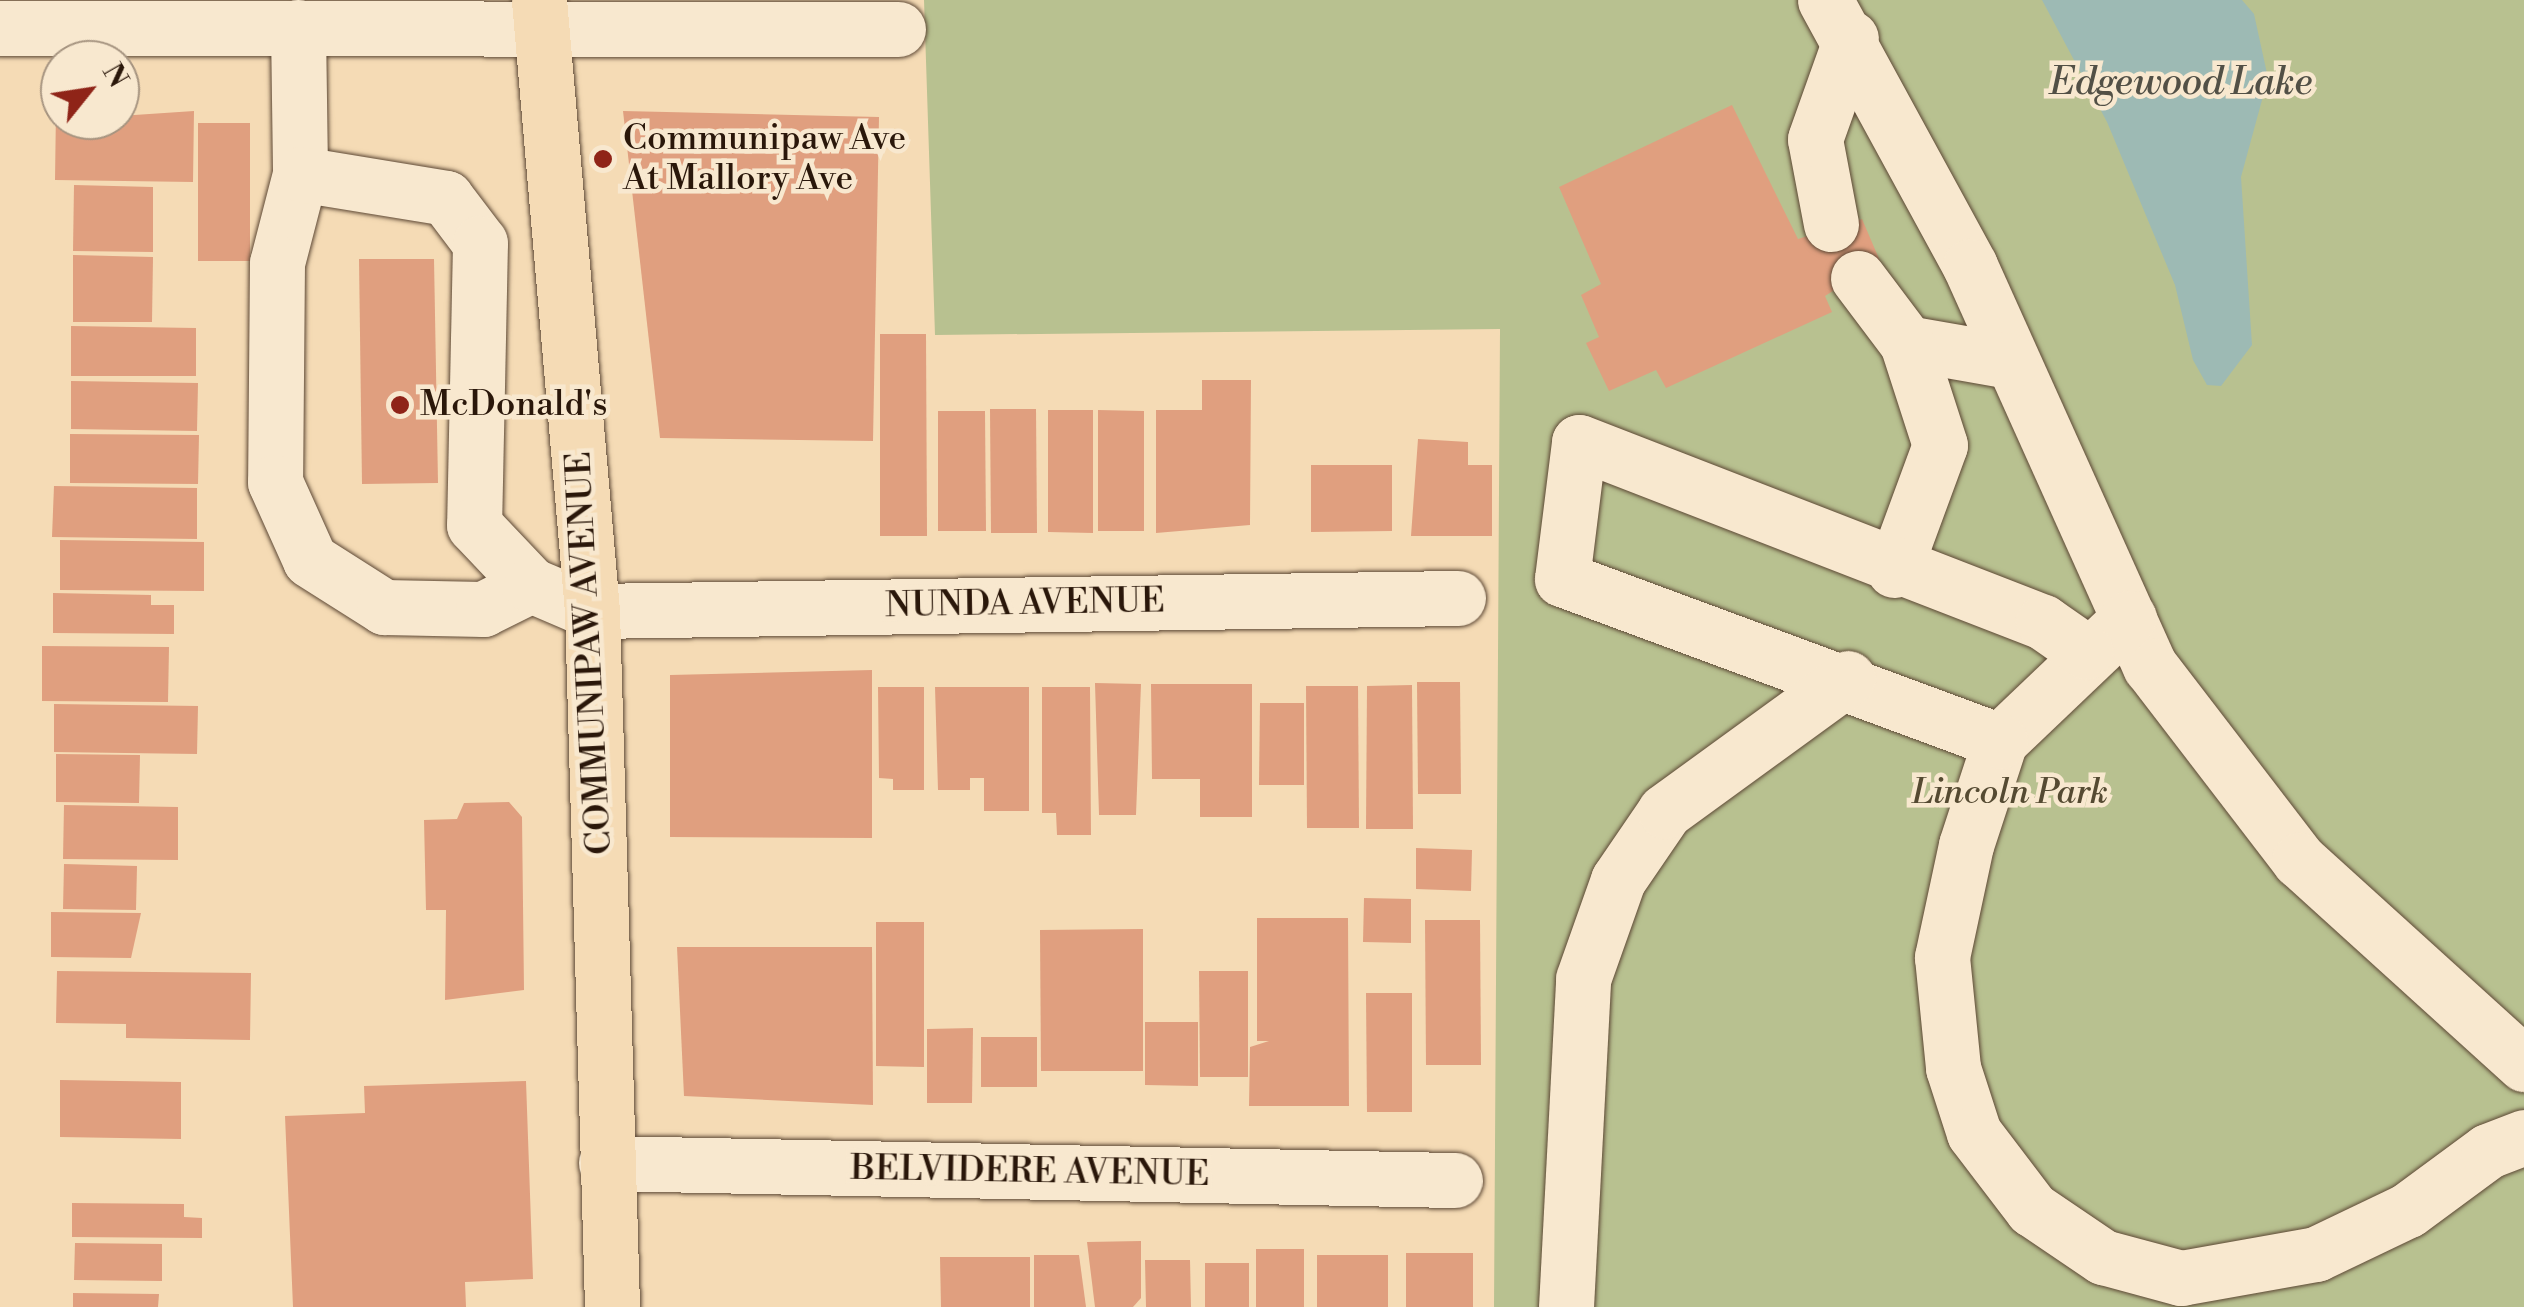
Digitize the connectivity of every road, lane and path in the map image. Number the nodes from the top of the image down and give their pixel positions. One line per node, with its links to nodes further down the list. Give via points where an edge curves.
1 (541, 13): 4 (street); 5 (street); 14 (main road, COMMUNIPAW AVENUE)
2 (1838, 19): 7 (street, via 1815,139); 10 (street)
3 (0, 28): 4 (street)
4 (298, 28): 6 (street)
5 (898, 28)
6 (300, 174): 12 (street, via 446,198 480,243 474,524); 12 (street, via 277,263 275,482 310,560 384,607 483,609)
7 (1831, 224)
8 (1858, 278): 9 (street)
9 (1907, 343): 10 (street); 11 (street, via 1940,445)
10 (2010, 361): 15 (street)
11 (1894, 570): 16 (street, via 2043,622); 17 (street, via 1579,442 1562,579)
12 (531, 585): 14 (street)
13 (1458, 598): 14 (street, NUNDA AVENUE)
14 (592, 611): 21 (main road, COMMUNIPAW AVENUE)
15 (2129, 618): 16 (street); 19 (street, via 2150,666 2299,860)
16 (2086, 652): 18 (street)
17 (1848, 678): 18 (street); 24 (street, via 1665,812 1618,880 1583,979)
18 (2000, 740): 20 (street, via 1942,958 1952,1068 1974,1133 2032,1209 2103,1258 2181,1278 2316,1254 2408,1210 2488,1152)
19 (2524, 1064)
20 (2524, 1137)
21 (606, 1164): 22 (street, BELVIDERE AVENUE); 23 (main road, COMMUNIPAW AVENUE)
22 (1456, 1180)
23 (612, 1307)
24 (1566, 1307)

